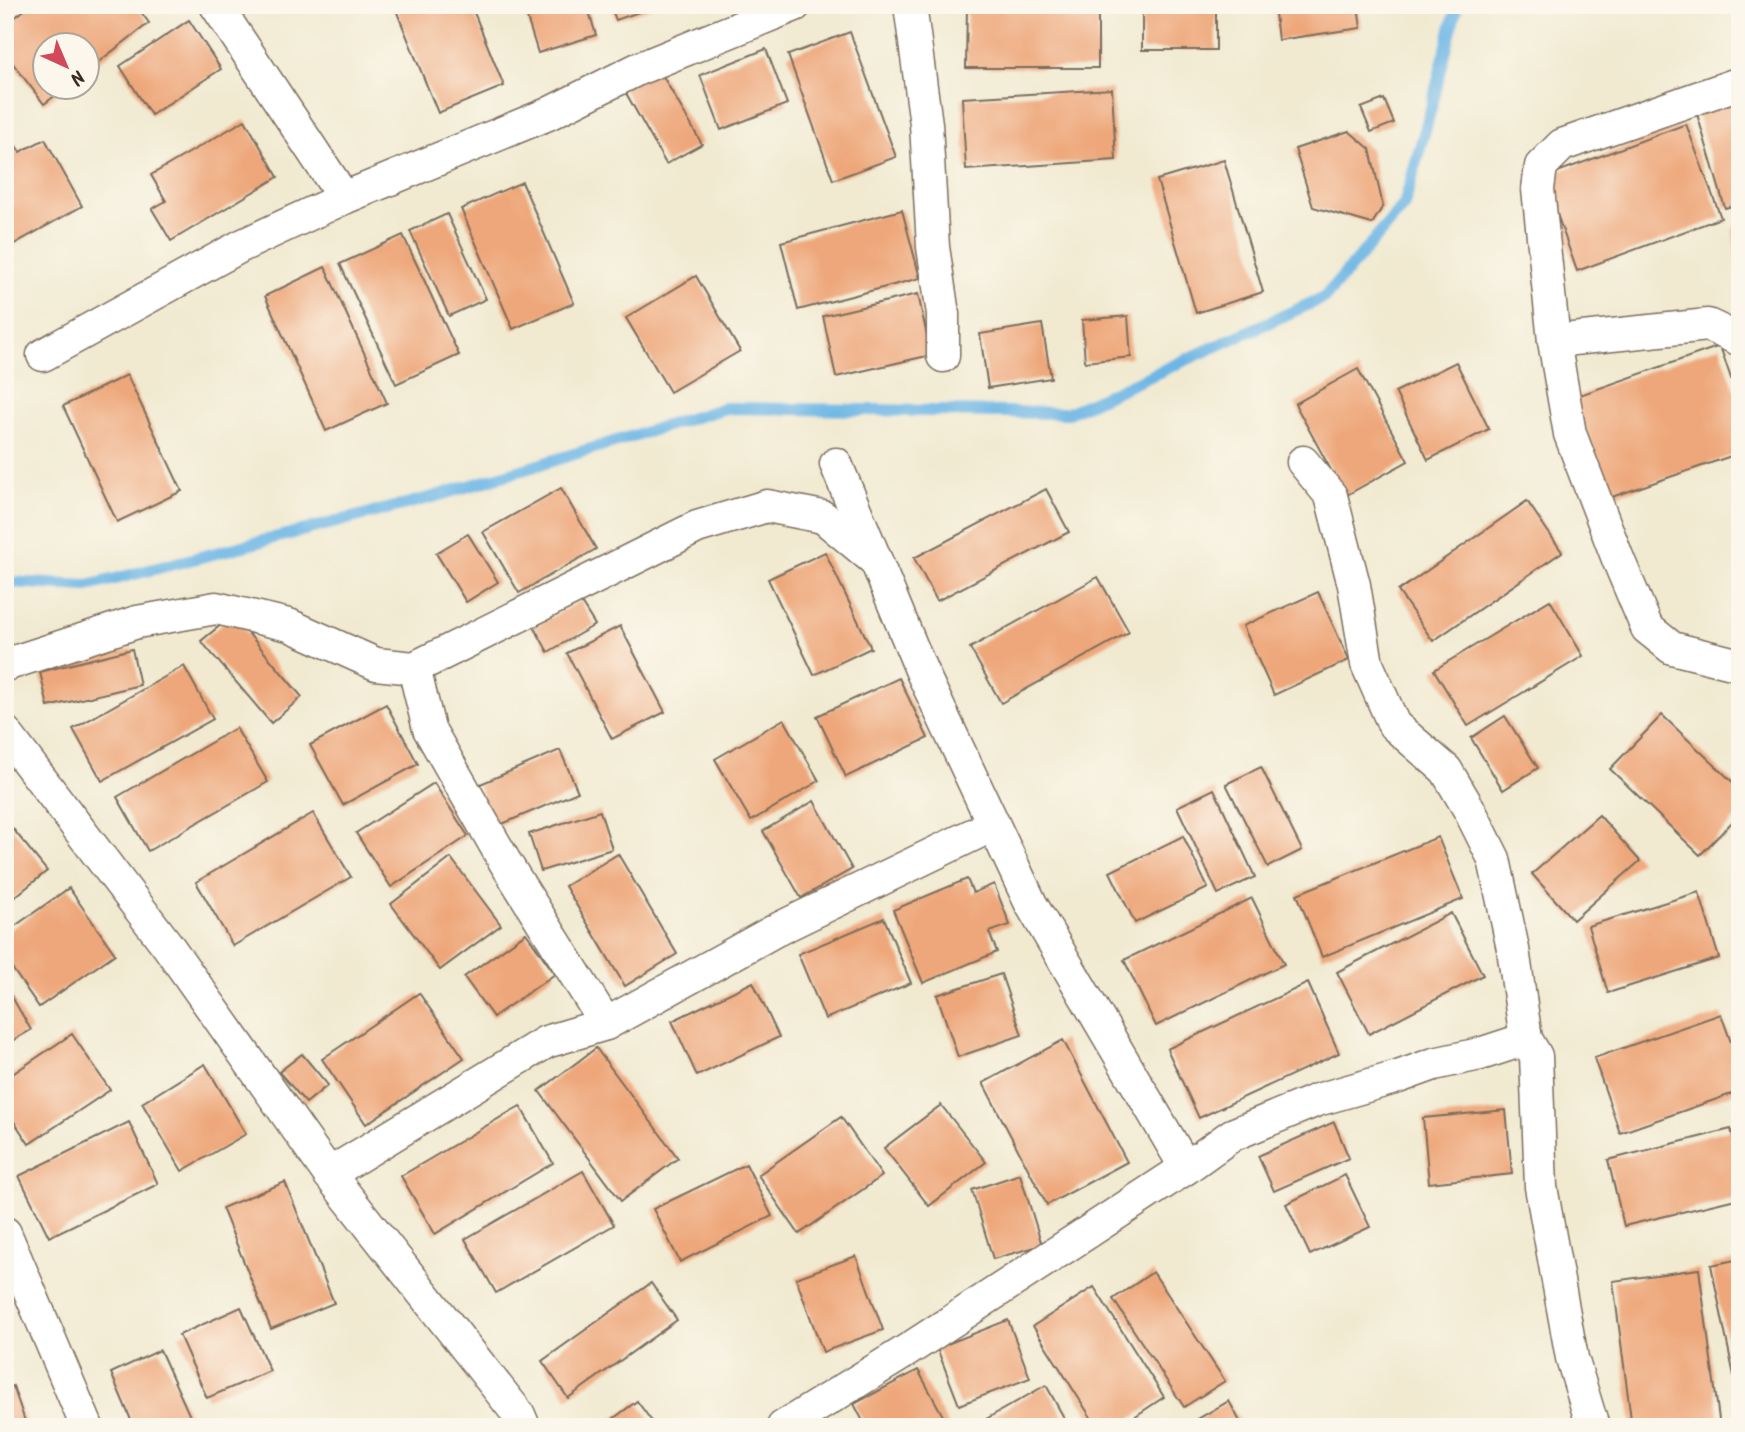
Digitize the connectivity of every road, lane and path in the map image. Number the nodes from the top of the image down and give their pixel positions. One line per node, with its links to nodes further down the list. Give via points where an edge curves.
1 (216, 5): 5 (street)
2 (795, 5): 5 (street)
3 (910, 5): 9 (street, via 926,124)
4 (1740, 83): 7 (street, via 1562,145 1541,166 1538,189)
5 (344, 198): 8 (street, via 241,246)
6 (1740, 340): 7 (street, via 1708,325)
7 (1555, 341): 14 (street, via 1570,434 1647,628 1672,648)
8 (43, 355)
9 (943, 356)
10 (1303, 462): 19 (street, via 1331,496 1367,664 1394,725 1446,770 1494,859)
11 (836, 464): 12 (street)
12 (876, 561): 15 (street, via 823,517 767,506 697,527); 17 (street)
13 (5, 665): 15 (street, via 137,622 216,608 289,625 376,664)
14 (1740, 665)
15 (414, 668): 18 (street, via 429,729)
16 (5, 732): 21 (street, via 168,946)
17 (993, 825): 18 (street, via 776,930); 20 (street, via 1031,904)
18 (606, 1024): 21 (street, via 546,1042)
19 (1526, 1039): 20 (street, via 1317,1100 1232,1135); 26 (street, via 1536,1056 1541,1186 1572,1358)
20 (1186, 1168): 25 (street)
21 (329, 1174): 24 (street)
22 (5, 1233): 23 (street)
23 (87, 1427)
24 (524, 1427)
25 (783, 1427)
26 (1593, 1427)

